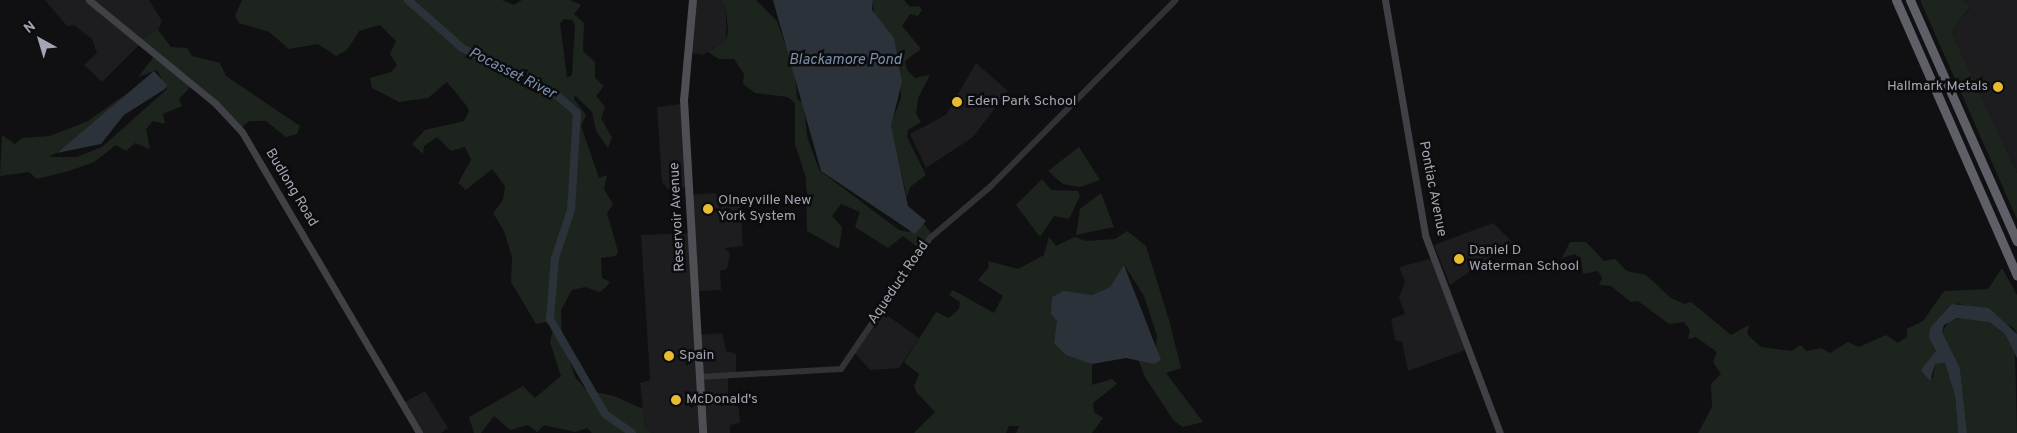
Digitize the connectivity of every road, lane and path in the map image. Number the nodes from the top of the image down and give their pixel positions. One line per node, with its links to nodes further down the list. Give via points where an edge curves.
1 (89, 0): 10 (main road, Budlong Road, via 216,104 242,132)
2 (692, 0): 9 (main road, Reservoir Avenue, via 684,100)
3 (1176, 0): 9 (street, Aqueduct Road, via 991,186 930,238 841,369)
4 (1385, 0): 12 (main road, Pontiac Avenue, via 1425,235)
5 (1896, 0): 8 (highway)
6 (1910, 0): 7 (highway)
7 (2017, 241)
8 (2017, 276)
9 (699, 377): 11 (main road, Reservoir Avenue)
10 (419, 433)
11 (703, 433)
12 (1500, 433)

